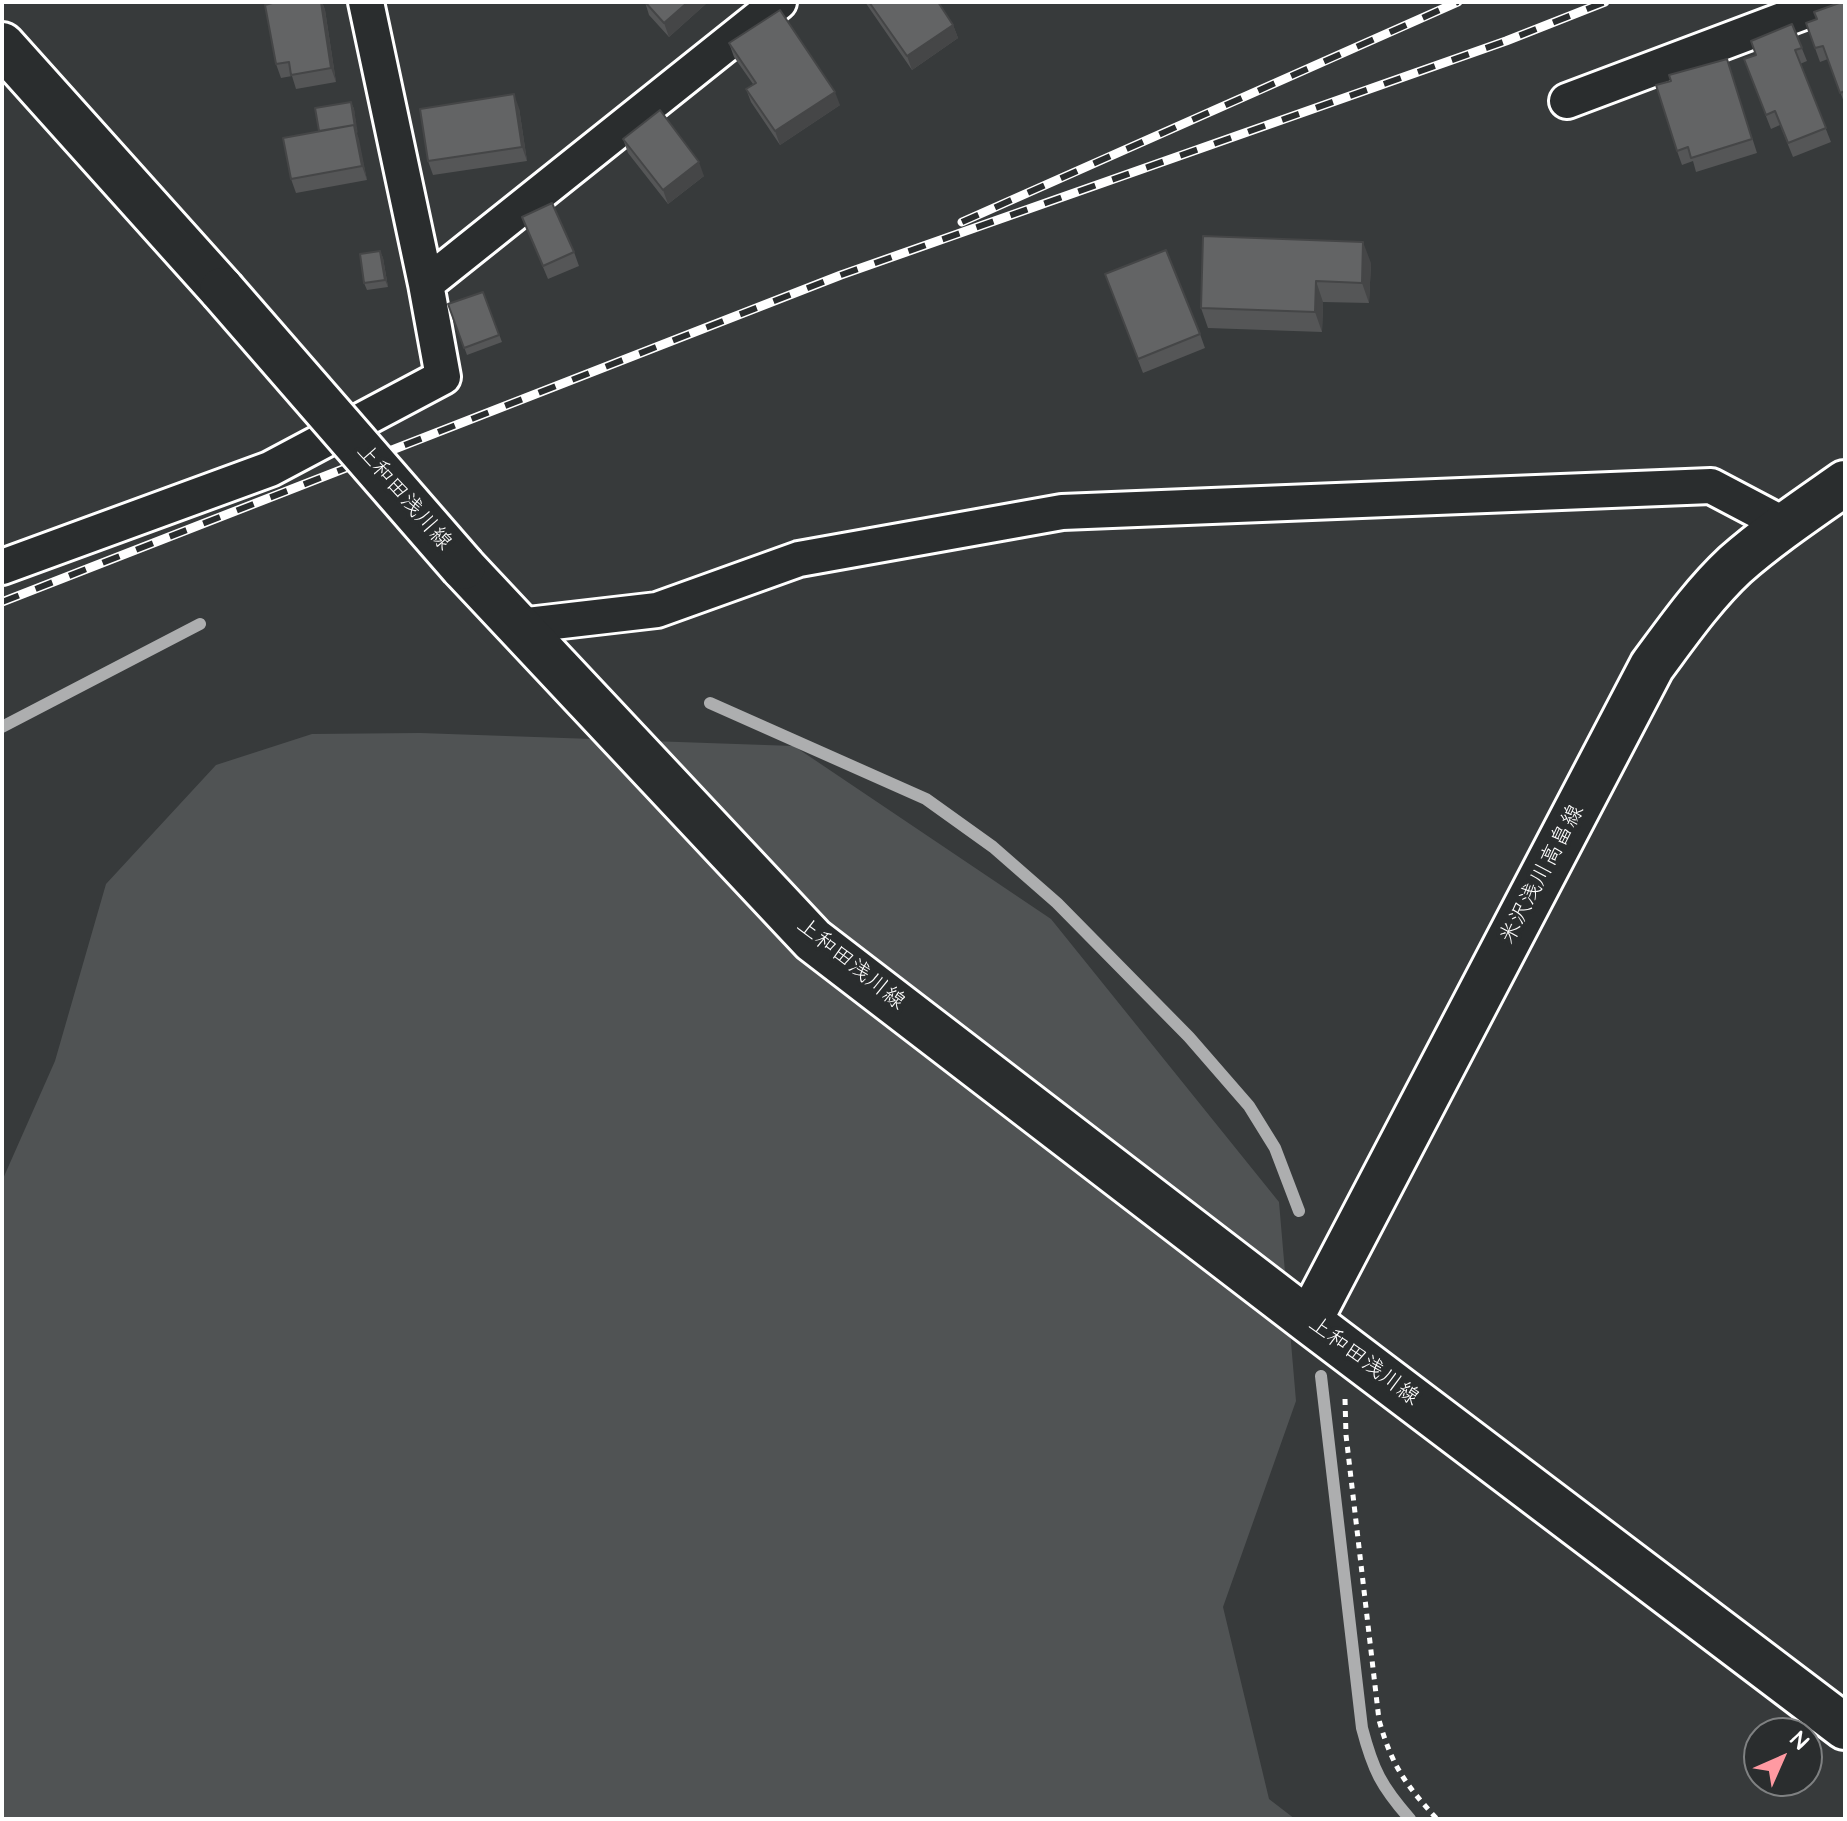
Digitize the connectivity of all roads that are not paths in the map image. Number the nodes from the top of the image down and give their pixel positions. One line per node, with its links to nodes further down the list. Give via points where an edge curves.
1 (366, 2): 6 (street)
2 (779, 2): 6 (street)
3 (1830, 2): 5 (street)
4 (2, 45): 10 (main road, 上和田浅川線, bridge)
5 (1567, 101)
6 (426, 284): 9 (street, via 443,377 270,469)
7 (1845, 483): 8 (main road, 米沢浅川高畠線)
8 (1785, 525): 10 (street, via 1711,486 1062,512 799,559 657,610); 11 (main road, 米沢浅川高畠線, via 1734,566 1652,666)
9 (2, 567)
10 (519, 626): 11 (main road, 上和田浅川線, via 813,940)
11 (1309, 1321): 12 (main road, 上和田浅川線)
12 (1845, 1727)

